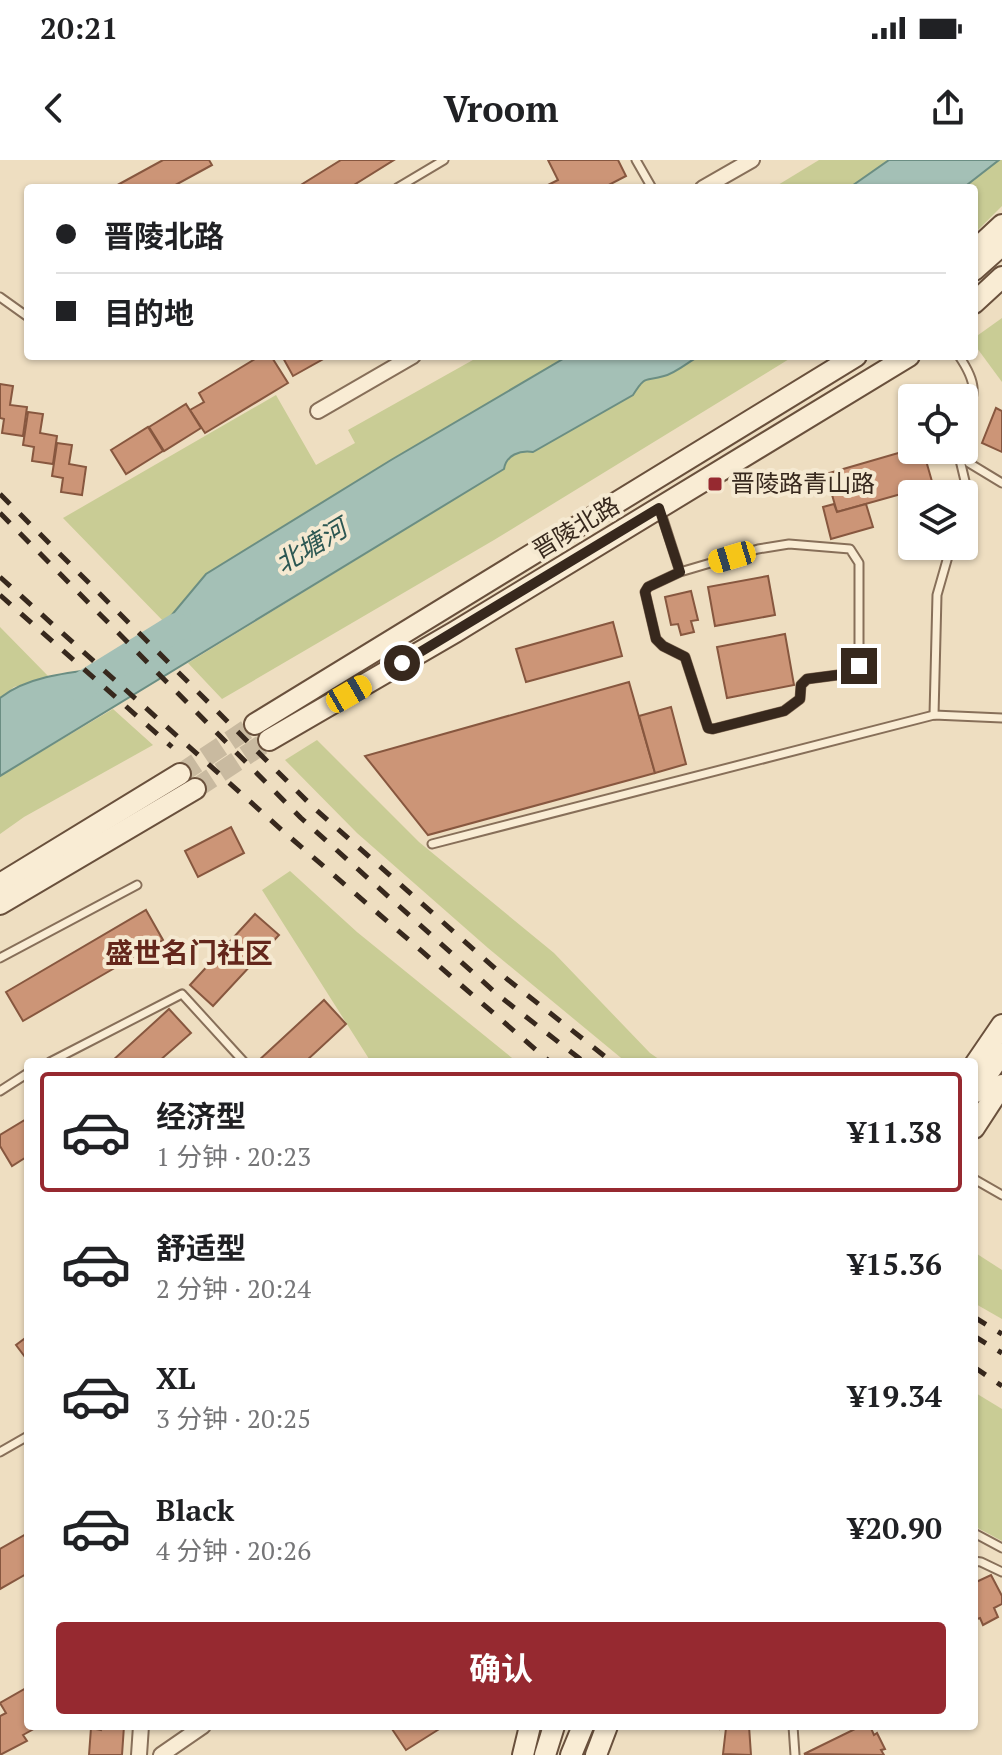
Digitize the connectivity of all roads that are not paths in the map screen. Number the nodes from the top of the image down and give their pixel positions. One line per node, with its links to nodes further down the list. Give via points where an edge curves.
1 (444, 160): 4 (lane)
2 (636, 160): 5 (lane)
3 (752, 160): 6 (street)
4 (404, 184)
5 (650, 184)
6 (710, 184)
7 (1002, 225): 9 (main road)
8 (1002, 245): 10 (main road)
9 (978, 247)
10 (978, 266)
11 (1002, 266): 13 (main road)
12 (1002, 277): 16 (main road)
13 (978, 282)
14 (1002, 296): 17 (main road)
15 (0, 297): 18 (lane)
16 (978, 299)
17 (978, 312)
18 (24, 314)
19 (406, 360): 26 (street)
20 (828, 360): 25 (main road)
21 (850, 360): 25 (main road, 晋陵北路)
22 (902, 360): 29 (main road, 晋陵北路)
23 (961, 360): 24 (lane)
24 (974, 384)
25 (804, 388): 29 (main road, 晋陵北路, via 262,732 455,632)
26 (318, 411)
27 (975, 464): 28 (lane)
28 (1002, 483)
29 (659, 508): 31 (lane)
30 (947, 560): 32 (lane, via 937,595)
31 (680, 572): 31 (lane, via 789,544 850,549 859,563 859,666 853,673 807,679 800,699 784,711 708,728 685,657 656,639 645,592)
32 (934, 715): 33 (lane); 34 (lane)
33 (1002, 718)
34 (432, 844)
35 (0, 884): 37 (main road, via 188,781)
36 (137, 885): 38 (lane)
37 (0, 904)
38 (0, 958)
39 (1002, 1025): 43 (main road)
40 (1002, 1053): 46 (main road)
41 (58, 1058): 42 (lane, via 182,994)
42 (240, 1058)
43 (978, 1060)
44 (24, 1076): 47 (lane)
45 (1002, 1085): 48 (main road)
46 (978, 1087)
47 (0, 1091)
48 (978, 1122)
49 (978, 1181): 50 (lane)
50 (1002, 1195)
51 (24, 1438): 52 (lane)
52 (0, 1452)
53 (978, 1535): 54 (lane)
54 (1002, 1548)
55 (978, 1562): 56 (lane)
56 (1002, 1572)
57 (141, 1730): 64 (street)
58 (197, 1730): 65 (street)
59 (529, 1730): 66 (main road)
60 (553, 1730): 67 (main road)
61 (581, 1730): 68 (main road)
62 (605, 1730): 69 (main road)
63 (793, 1730): 70 (lane)
64 (139, 1755)
65 (161, 1755)
66 (523, 1755)
67 (545, 1755)
68 (571, 1755)
69 (596, 1755)
70 (795, 1755)

